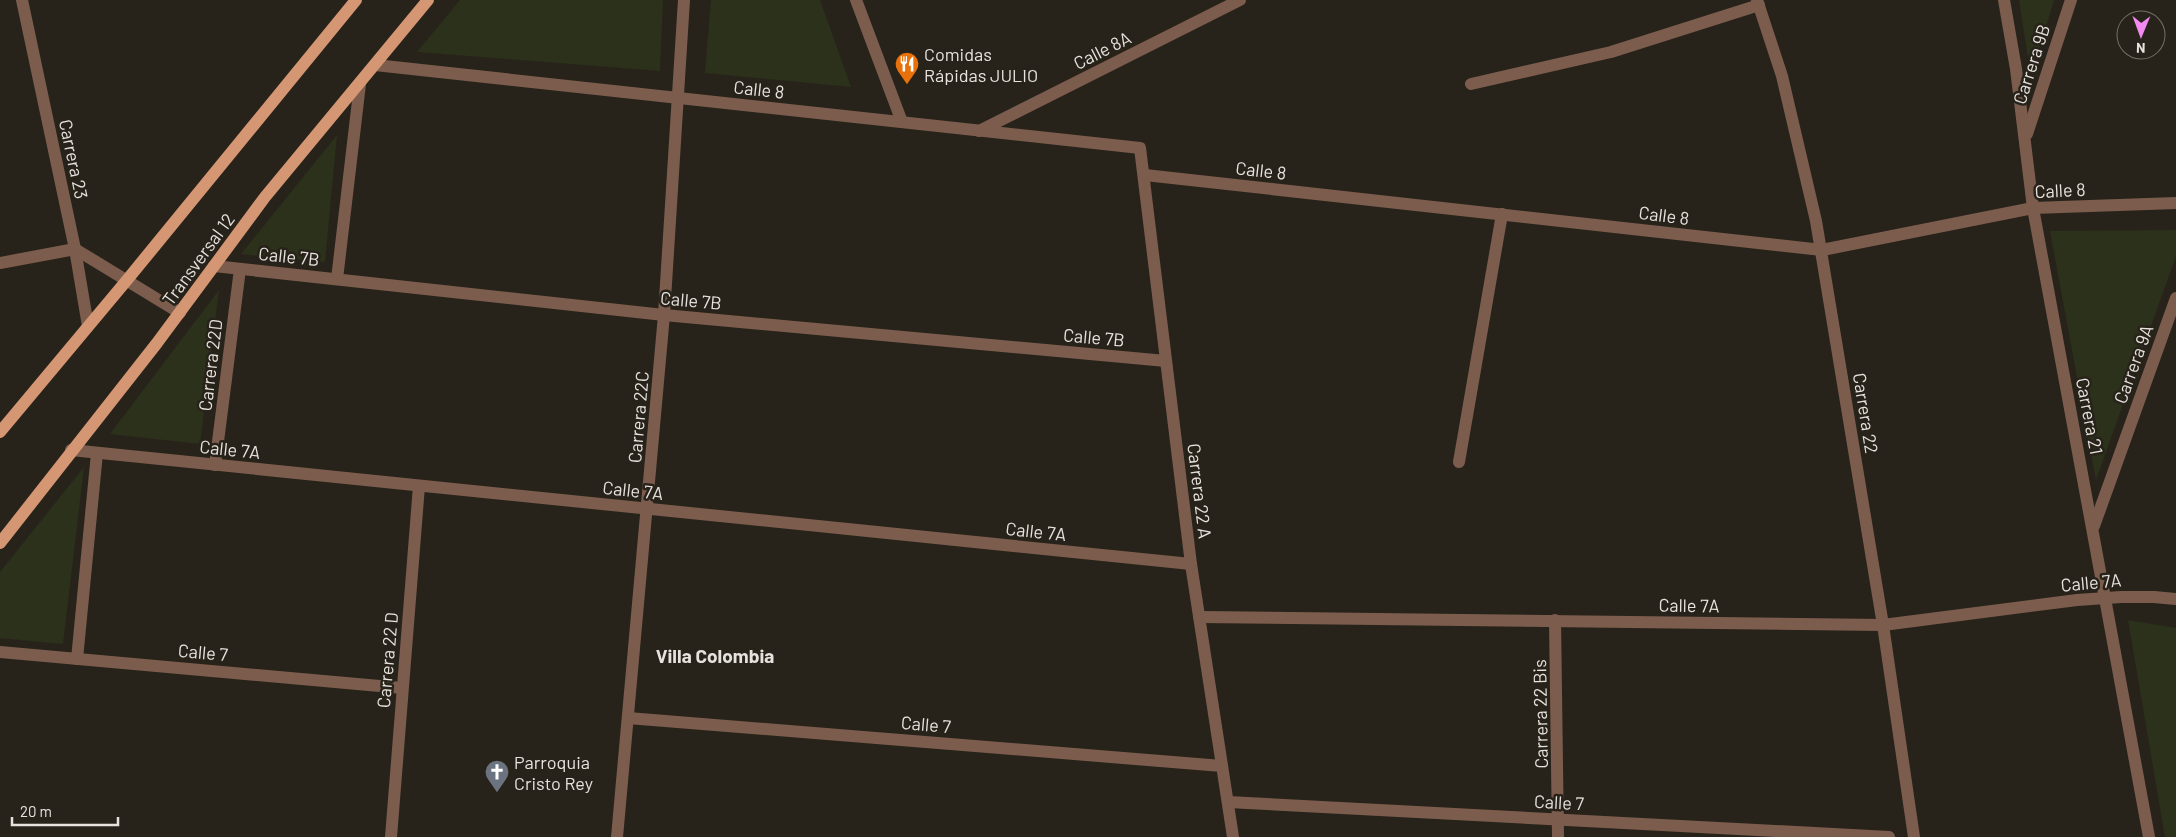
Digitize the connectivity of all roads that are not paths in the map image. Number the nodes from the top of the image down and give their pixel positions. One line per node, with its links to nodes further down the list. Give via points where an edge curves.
1 (22, 0): 22 (street, Carrera 23)
2 (356, 0): 28 (main road)
3 (428, 0): 10 (main road, Transversal 12)
4 (684, 0): 13 (street, Carrera 22C)
5 (856, 0): 14 (street)
6 (1240, 0): 15 (street, Calle 8A)
7 (2004, 0): 16 (street, Carrera 21)
8 (2070, 0): 16 (street, Carrera 9B)
9 (1758, 2): 12 (street, via 1611,52); 23 (street, Carrera 22, via 1785,85)
10 (375, 65): 11 (main road, Transversal 12); 13 (street, Calle 8)
11 (360, 84): 25 (main road, Transversal 12, via 265,197); 27 (street)
12 (1470, 84)
13 (679, 98): 14 (street, Calle 8); 31 (street, Carrera 22C)
14 (902, 122): 15 (street, Calle 8)
15 (979, 131): 17 (street, Calle 8)
16 (2025, 139): 20 (street, Carrera 21)
17 (1140, 148): 18 (street, Carrera 22 A)
18 (1145, 175): 21 (street, Calle 8); 33 (street, Carrera 22 A)
19 (2176, 203): 20 (street, Calle 8)
20 (2034, 208): 23 (street, Calle 8); 41 (street, Carrera 21)
21 (1502, 214): 23 (street, Calle 8); 37 (street)
22 (75, 249): 24 (street); 28 (street); 32 (street, Carrera 23)
23 (1822, 250): 48 (street, Carrera 22)
24 (0, 263)
25 (214, 266): 26 (street, Calle 7B); 30 (main road, Transversal 12)
26 (240, 269): 27 (street, Calle 7B); 38 (street, Carrera 22D)
27 (337, 279): 31 (street, Calle 7B)
28 (127, 280): 30 (street); 32 (main road)
29 (2176, 298): 41 (street, Carrera 9A)
30 (180, 312): 35 (main road, Transversal 12)
31 (664, 315): 33 (street, Calle 7B); 40 (street, Carrera 22C)
32 (88, 326): 34 (main road)
33 (1166, 361): 43 (street, Carrera 22 A)
34 (0, 432)
35 (71, 450): 36 (street, Calle 7A); 42 (main road, Transversal 12)
36 (97, 453): 38 (street, Calle 7A); 50 (street)
37 (1459, 462)
38 (215, 465): 39 (street, Calle 7A)
39 (419, 486): 40 (street, Calle 7A); 51 (street, Carrera 22 D)
40 (647, 510): 43 (street, Calle 7A); 52 (street, Carrera 22C)
41 (2093, 527): 44 (street, Carrera 21)
42 (0, 542)
43 (1191, 564): 46 (street, Carrera 22 A)
44 (2104, 598): 45 (street, Calle 7A, via 2154,596); 48 (street, Calle 7A); 62 (street, Carrera 21)
45 (2176, 599)
46 (1199, 617): 47 (street, Calle 7A); 53 (street, Carrera 22 A)
47 (1555, 620): 48 (street, Calle 7A); 55 (street, Carrera 22 Bis)
48 (1883, 626): 61 (street, Carrera 22)
49 (0, 652): 50 (street, Calle 7)
50 (77, 659): 51 (street, Calle 7)
51 (402, 688): 56 (street, Carrera 22 D)
52 (628, 718): 53 (street, Calle 7); 57 (street, Carrera 22C)
53 (1222, 766): 54 (street, Carrera 22 A)
54 (1228, 802): 55 (street, Calle 7); 58 (street, Carrera 22 A)
55 (1559, 819): 59 (street, Carrera 22 Bis); 60 (street, Calle 7)
56 (391, 837)
57 (617, 837)
58 (1233, 837)
59 (1558, 837)
60 (1889, 837)
61 (1914, 837)
62 (2149, 837)

